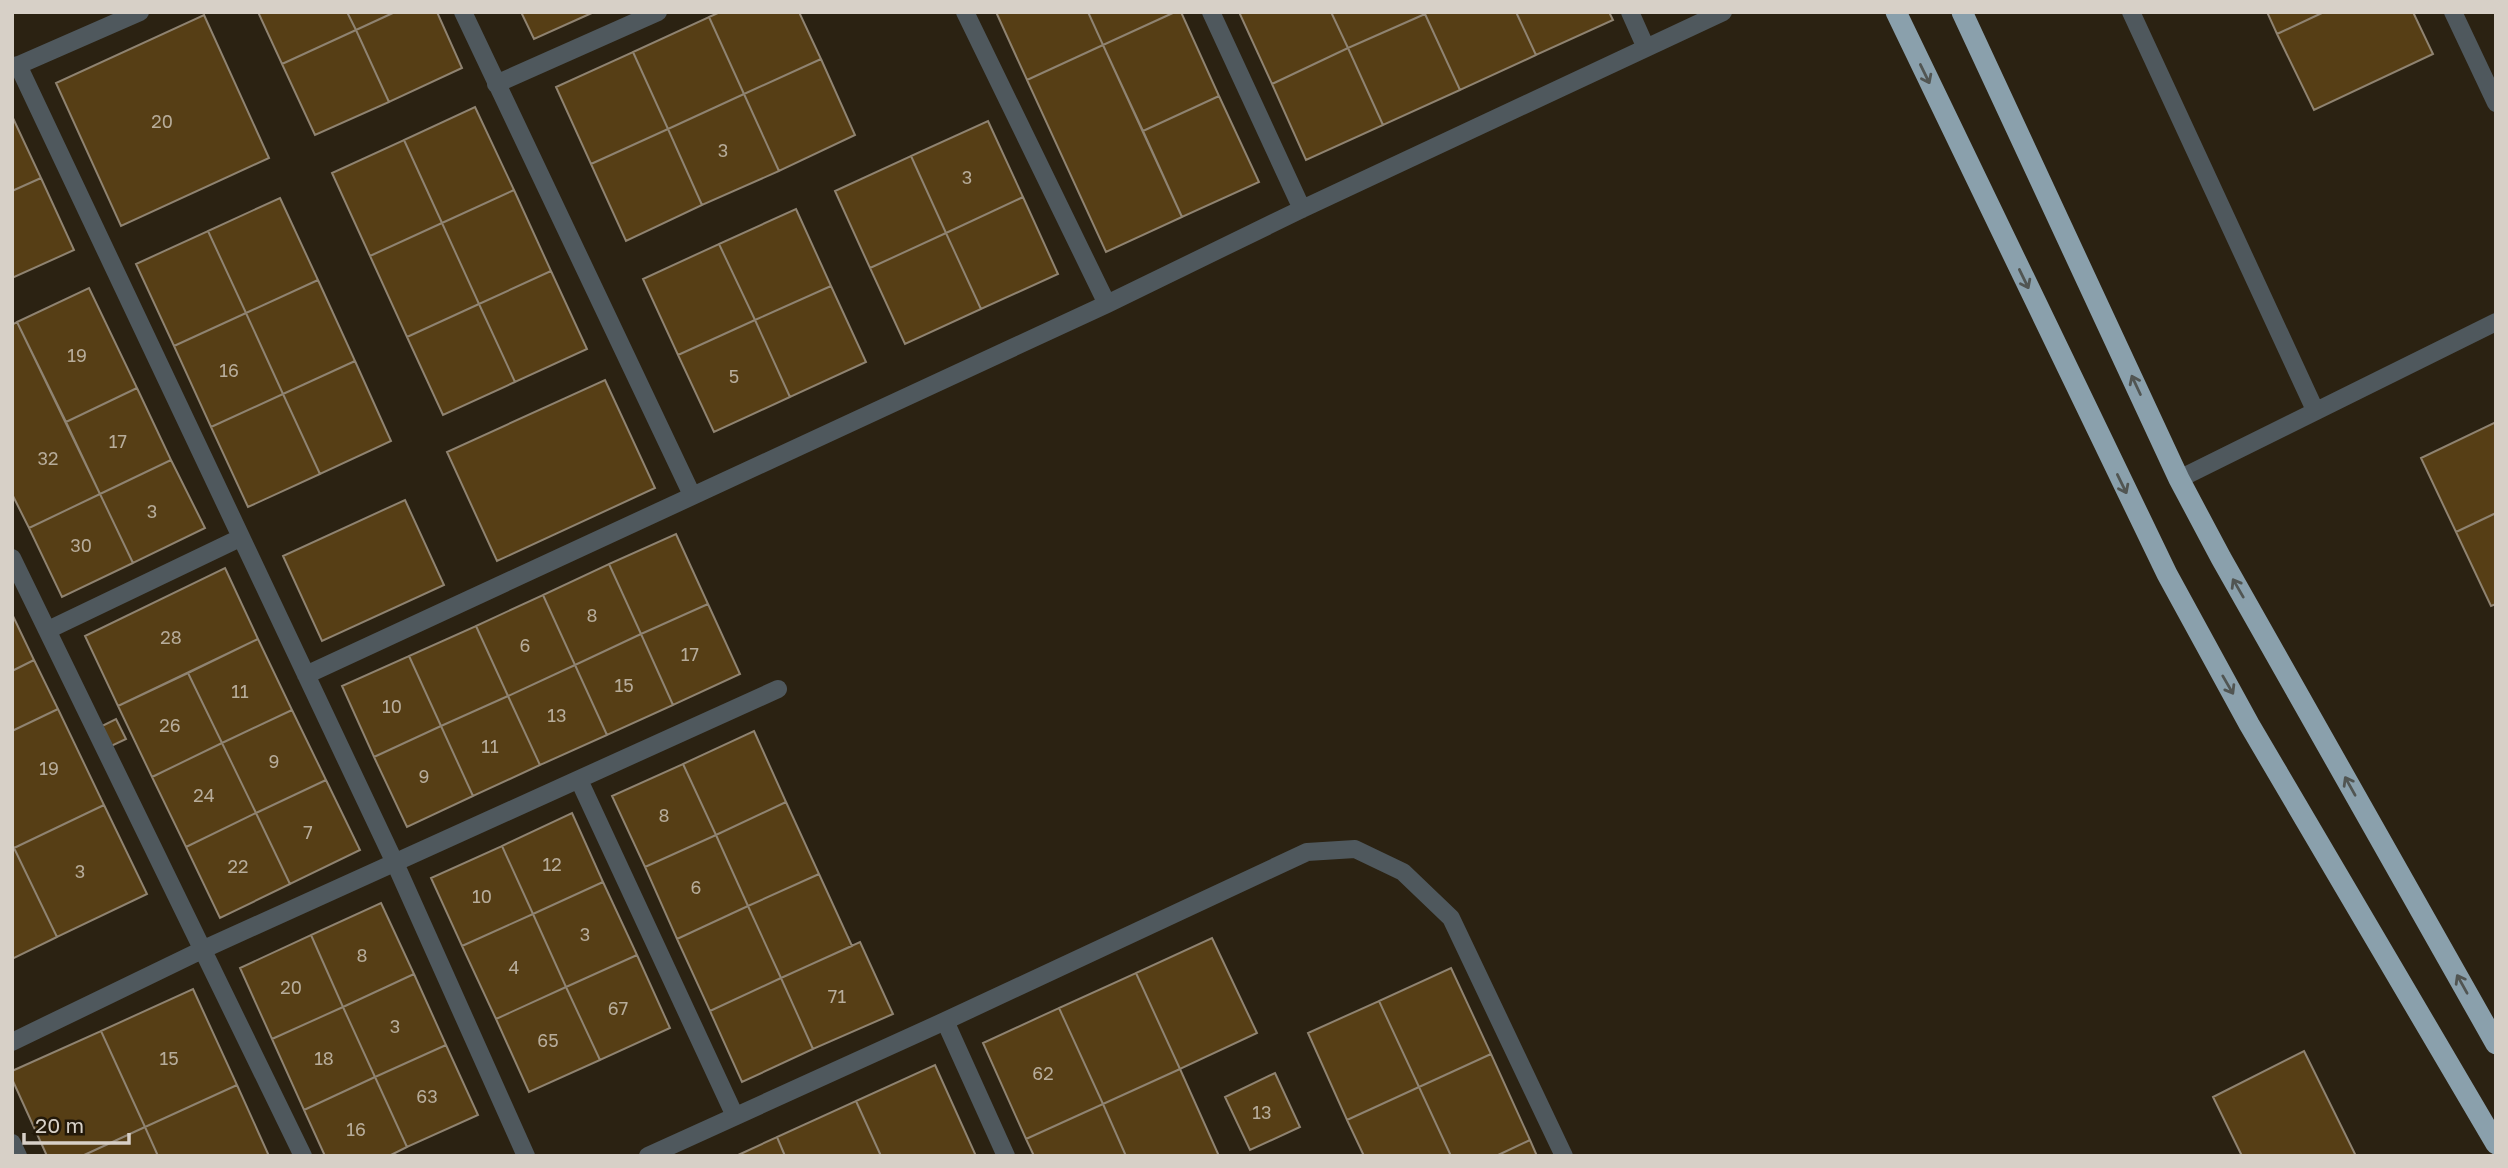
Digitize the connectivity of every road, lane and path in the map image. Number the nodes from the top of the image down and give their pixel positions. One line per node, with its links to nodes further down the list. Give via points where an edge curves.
1 (140, 12): 13 (street)
2 (463, 12): 14 (street)
3 (658, 12): 14 (street)
4 (965, 12): 17 (street)
5 (1211, 12): 16 (street)
6 (1630, 12): 12 (street)
7 (1723, 12): 12 (street)
8 (1896, 12): 35 (highway, one-way to 35, via 2201,639)
9 (1962, 12): 20 (highway, one-way to 9)
10 (2132, 12): 19 (street)
11 (2453, 12): 15 (street)
12 (1646, 48): 16 (street)
13 (15, 66): 22 (street)
14 (496, 84): 21 (street)
15 (2496, 103)
16 (1302, 209): 17 (street)
17 (1107, 304): 21 (street)
18 (2496, 322): 19 (street)
19 (2315, 410): 20 (street)
20 (2179, 479): 31 (highway, one-way to 20)
21 (692, 495): 25 (street)
22 (240, 538): 24 (street); 25 (street)
23 (12, 558): 24 (street)
24 (48, 630): 29 (street)
25 (306, 675): 28 (street)
26 (778, 688): 27 (street)
27 (579, 780): 28 (street); 33 (street)
28 (395, 863): 29 (street); 38 (street)
29 (204, 949): 32 (street); 37 (street)
30 (945, 1021): 33 (street); 40 (street); 41 (street, via 1307,852 1355,849 1403,872 1451,918)
31 (2495, 1040)
32 (12, 1042)
33 (735, 1116): 39 (street)
34 (12, 1143): 36 (street)
35 (2496, 1144)
36 (18, 1156)
37 (303, 1156)
38 (526, 1156)
39 (648, 1156)
40 (1006, 1156)
41 (1564, 1156)

